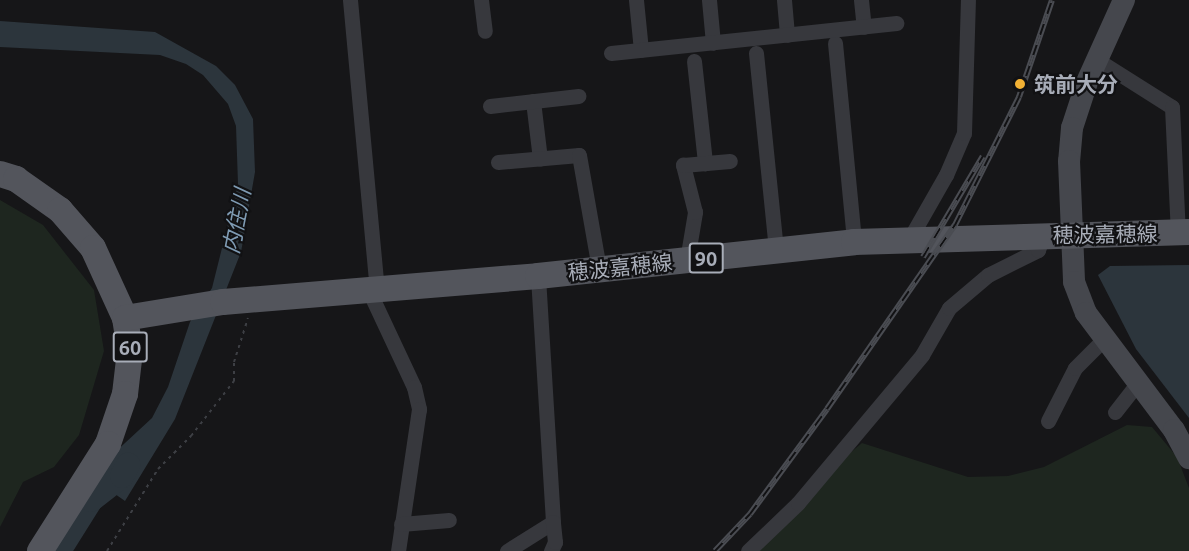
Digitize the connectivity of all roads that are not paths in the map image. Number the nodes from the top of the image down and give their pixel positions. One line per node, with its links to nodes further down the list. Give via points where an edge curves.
1 (350, 0): 37 (street)
2 (481, 0): 11 (street)
3 (636, 0): 15 (street)
4 (709, 0): 13 (street)
5 (784, 0): 12 (street)
6 (861, 0): 10 (street)
7 (968, 0): 31 (street, via 968,102 964,133 951,165)
8 (1124, 0): 18 (street)
9 (896, 23): 10 (street)
10 (864, 27): 12 (street)
11 (485, 31)
12 (787, 35): 13 (street)
13 (712, 43): 15 (street)
14 (835, 43): 32 (street)
15 (641, 50): 16 (street)
16 (611, 53)
17 (756, 53): 33 (street)
18 (1096, 59): 28 (street, via 1172,107); 29 (street, via 1070,142)
19 (694, 61): 26 (street)
20 (578, 96): 21 (street)
21 (533, 101): 22 (street); 23 (street)
22 (490, 106)
23 (540, 159): 25 (street); 35 (street, via 579,155)
24 (730, 160): 26 (street)
25 (498, 162)
26 (705, 163): 34 (street, via 683,165 695,212)
27 (0, 174): 38 (main road, 60, via 16,179 67,217 93,248)
28 (1184, 232): 29 (main road, 穂波嘉穂線 / 90)
29 (1071, 235): 30 (main road, 穂波嘉穂線 / 90); 39 (street, via 1074,282 1086,313)
30 (1043, 236): 31 (main road, 穂波嘉穂線 / 90); 51 (street, via 1038,250 988,275 949,308 922,355 798,502)
31 (910, 238): 32 (main road, 穂波嘉穂線 / 90)
32 (854, 242): 33 (main road, 穂波嘉穂線 / 90)
33 (776, 251): 34 (main road, 穂波嘉穂線 / 90)
34 (687, 260): 35 (main road, 穂波嘉穂線 / 90)
35 (599, 269): 36 (main road, 穂波嘉穂線 / 90)
36 (538, 276): 37 (main road, 穂波嘉穂線 / 90); 45 (street)
37 (373, 290): 38 (main road, 穂波嘉穂線 / 90, via 223,302); 46 (street, via 414,387 419,409)
38 (125, 318): 47 (main road, 60, via 130,351 125,394 108,444)
39 (1104, 339): 40 (street); 42 (street, via 1075,368)
40 (1138, 383): 41 (street); 43 (street, via 1174,430)
41 (1115, 412)
42 (1048, 421)
43 (1189, 458)
44 (449, 520): 46 (street)
45 (553, 522): 49 (street); 50 (street, via 555,542)
46 (400, 524): 48 (street)
47 (40, 551)
48 (398, 551)
49 (507, 551)
50 (551, 551)
51 (748, 551)

